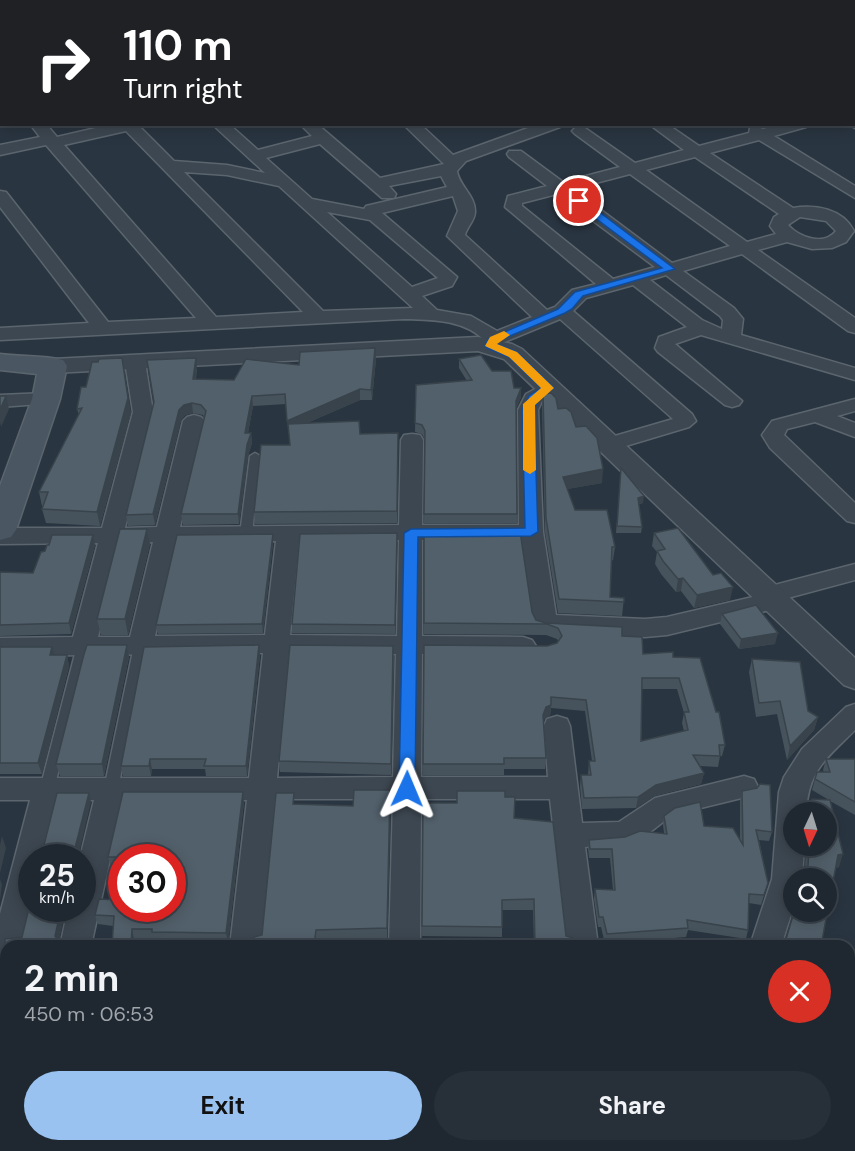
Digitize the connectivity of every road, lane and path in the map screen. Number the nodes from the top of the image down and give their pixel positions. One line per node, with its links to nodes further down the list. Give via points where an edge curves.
1 (39, 126): 14 (street)
2 (126, 126): 14 (street)
3 (132, 126): 19 (street)
4 (221, 126): 18 (street)
5 (309, 126): 13 (street)
6 (412, 126): 20 (street)
7 (551, 126): 20 (street)
8 (659, 126): 16 (street)
9 (747, 126): 12 (street)
10 (794, 126): 12 (street)
11 (580, 131): 21 (street)
12 (761, 135): 16 (street); 25 (street)
13 (322, 138): 18 (street); 20 (street, via 382,189)
14 (52, 141): 15 (street); 42 (street)
15 (0, 150)
16 (697, 152): 21 (street); 29 (street)
17 (515, 154): 23 (street)
18 (254, 156): 22 (street)
19 (170, 166): 22 (street, via 227,170); 41 (street)
20 (450, 167): 24 (street)
21 (630, 169): 23 (street); 33 (street)
22 (283, 182): 27 (street)
23 (560, 187): 35 (street); 37 (street, via 519,197 513,207)
24 (457, 190): 28 (street); 40 (street, via 468,212 456,236)
25 (855, 193)
26 (0, 196): 44 (street)
27 (308, 203): 28 (street); 38 (street)
28 (363, 212): 38 (street, via 376,216 448,277 445,282)
29 (790, 214): 30 (street, via 810,212); 31 (street, via 779,226)
30 (847, 219): 32 (street, via 845,231)
31 (788, 236): 32 (street, via 807,242); 33 (street)
32 (837, 241): 34 (street)
33 (743, 249): 35 (street); 43 (street)
34 (855, 253)
35 (670, 269): 36 (street); 47 (street, via 727,312 733,320)
36 (636, 278): 37 (street); 45 (street)
37 (609, 285): 40 (street, via 574,296 568,307)
38 (409, 294): 39 (street)
39 (432, 315): 41 (street); 48 (street, via 477,325)
40 (553, 315): 48 (street); 62 (street, via 686,421)
41 (318, 317): 42 (street)
42 (210, 322): 44 (street)
43 (855, 327)
44 (103, 328): 46 (street)
45 (702, 328): 47 (street); 56 (street, via 666,341 665,348)
46 (0, 334)
47 (731, 339): 52 (street)
48 (492, 342): 49 (street); 53 (street, via 513,354)
49 (135, 362): 50 (street); 70 (street, via 143,412)
50 (27, 365): 51 (main road); 54 (main road)
51 (0, 372)
52 (855, 374)
53 (548, 388): 62 (street); 66 (street, via 533,398 528,410)
54 (45, 399): 55 (street); 65 (main road)
55 (0, 401)
56 (732, 401)
57 (855, 405): 58 (street)
58 (817, 415): 60 (street); 64 (street, via 779,425 773,435)
59 (194, 421): 71 (street)
60 (855, 430)
61 (412, 440): 67 (street)
62 (609, 445): 74 (street)
63 (255, 456): 68 (lane)
64 (855, 516)
65 (0, 530)
66 (531, 532): 67 (street); 74 (street, via 545,623 667,626)
67 (411, 533): 69 (street); 76 (street)
68 (246, 534): 69 (street); 71 (street)
69 (288, 534): 75 (street)
70 (112, 535): 71 (street); 72 (street); 77 (street)
71 (165, 535): 78 (street)
72 (0, 536)
73 (855, 572): 74 (street)
74 (771, 598): 81 (street)
75 (277, 644): 76 (street); 78 (street); 89 (street)
76 (410, 645): 79 (street); 90 (street)
77 (83, 646): 78 (street); 80 (street); 87 (lane)
78 (140, 646): 88 (lane)
79 (546, 646)
80 (0, 647)
81 (855, 677)
82 (855, 714): 97 (street, via 812,756 798,777 793,792 787,879)
83 (557, 726): 85 (street)
84 (744, 787): 91 (street, via 665,806 620,834)
85 (563, 788): 90 (street); 91 (street)
86 (0, 789): 87 (street)
87 (47, 789): 88 (street); 92 (street)
88 (111, 789): 89 (street); 93 (street)
89 (262, 789): 90 (street); 94 (street)
90 (407, 789): 95 (street)
91 (568, 835): 96 (street)
92 (8, 940)
93 (76, 940)
94 (247, 940)
95 (405, 940)
96 (582, 940)
97 (767, 940)

